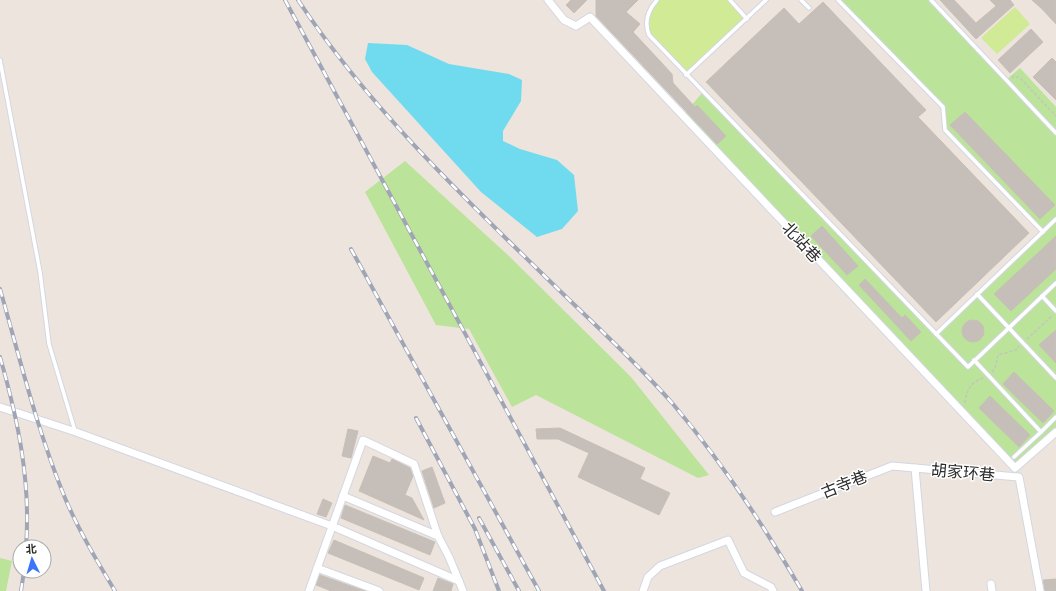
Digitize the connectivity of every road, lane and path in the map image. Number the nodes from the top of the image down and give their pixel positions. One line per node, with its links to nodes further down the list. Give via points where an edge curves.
1 (548, 0): 28 (street, 北站巷, via 564,20 576,26 590,17)
2 (658, 0): 11 (lane, via 650,9 646,26 649,35)
3 (730, 0): 9 (lane)
4 (766, 0): 9 (lane)
5 (802, 0): 8 (lane)
6 (838, 0): 16 (lane, via 943,107 945,130)
7 (930, 0): 12 (lane)
8 (809, 8)
9 (746, 18): 11 (lane)
10 (0, 60): 30 (lane, via 40,272 49,344)
11 (686, 75): 22 (lane)
12 (1008, 82): 13 (path, via 1014,76 1020,78); 14 (lane)
13 (1056, 116)
14 (1056, 133)
15 (1056, 219): 16 (lane)
16 (1043, 232): 18 (lane)
17 (1056, 283): 19 (lane)
18 (977, 294): 21 (lane); 22 (lane)
19 (1042, 296): 20 (lane); 21 (lane)
20 (1056, 312): 23 (path)
21 (1009, 327): 23 (lane); 24 (lane)
22 (936, 334): 24 (lane, via 968,367)
23 (1023, 342): 25 (path, via 1016,350 998,355 996,368); 26 (lane)
24 (974, 360): 25 (lane)
25 (989, 376): 28 (path, via 972,382 967,392); 31 (lane)
26 (1056, 378)
27 (0, 407): 30 (street)
28 (964, 413): 32 (street, 北站巷, via 1016,468)
29 (1056, 417): 31 (lane)
30 (76, 432): 37 (street)
31 (1041, 432): 33 (lane)
32 (1056, 432)
33 (1014, 457)
34 (916, 468): 36 (street, 古寺巷, via 892,466); 46 (street, 胡家环巷); 47 (street, 胡家环巷, via 1019,477)
35 (343, 496): 37 (street); 38 (street); 38 (street, via 363,440 414,464)
36 (775, 512)
37 (332, 526): 39 (street); 40 (street)
38 (438, 536): 40 (street)
39 (317, 568): 41 (street); 42 (street)
40 (459, 581): 43 (street)
41 (308, 591)
42 (379, 591)
43 (463, 591)
44 (643, 591): 45 (street, via 648,577 660,566 728,540 744,574 771,587)
45 (773, 591)
46 (926, 591)
47 (1040, 591)

